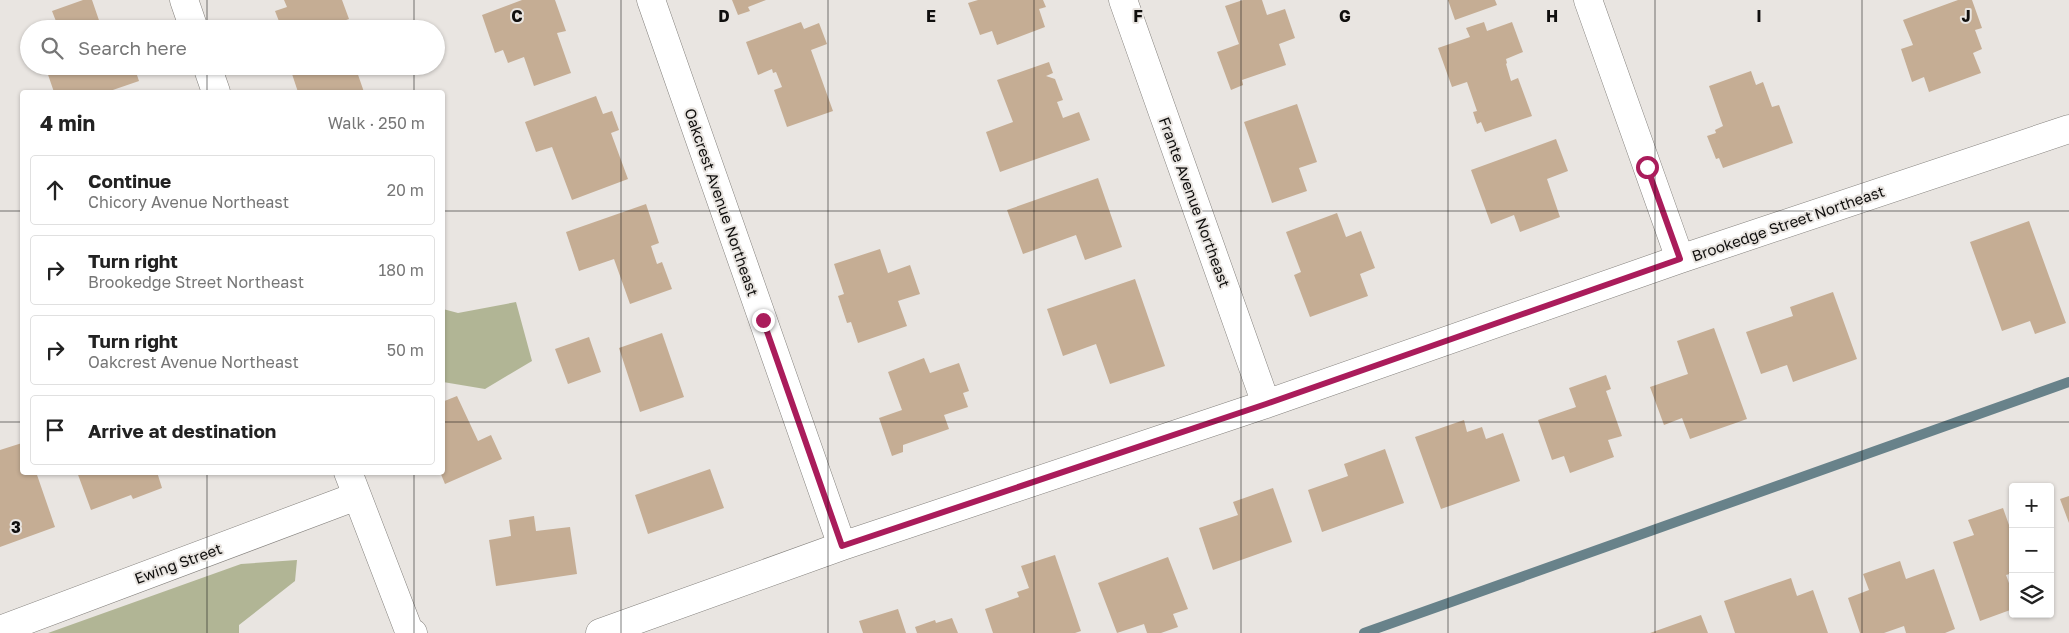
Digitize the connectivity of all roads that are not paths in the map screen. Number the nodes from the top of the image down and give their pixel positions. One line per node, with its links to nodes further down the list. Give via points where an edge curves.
1 (184, 0): 5 (street)
2 (651, 0): 12 (street, Oakcrest Avenue Northeast)
3 (1123, 0): 10 (street, Frante Avenue Northeast)
4 (1588, 0): 9 (street)
5 (191, 20)
6 (210, 75): 7 (street)
7 (215, 90)
8 (2069, 129): 9 (street, Brookedge Street Northeast)
9 (1680, 259): 10 (street, Brookedge Street Northeast)
10 (1266, 404): 12 (street, Brookedge Street Northeast)
11 (353, 484): 13 (street, Ewing Street); 14 (street)
12 (842, 546): 15 (street, Brookedge Street Northeast)
13 (0, 630)
14 (412, 633)
15 (600, 633)

